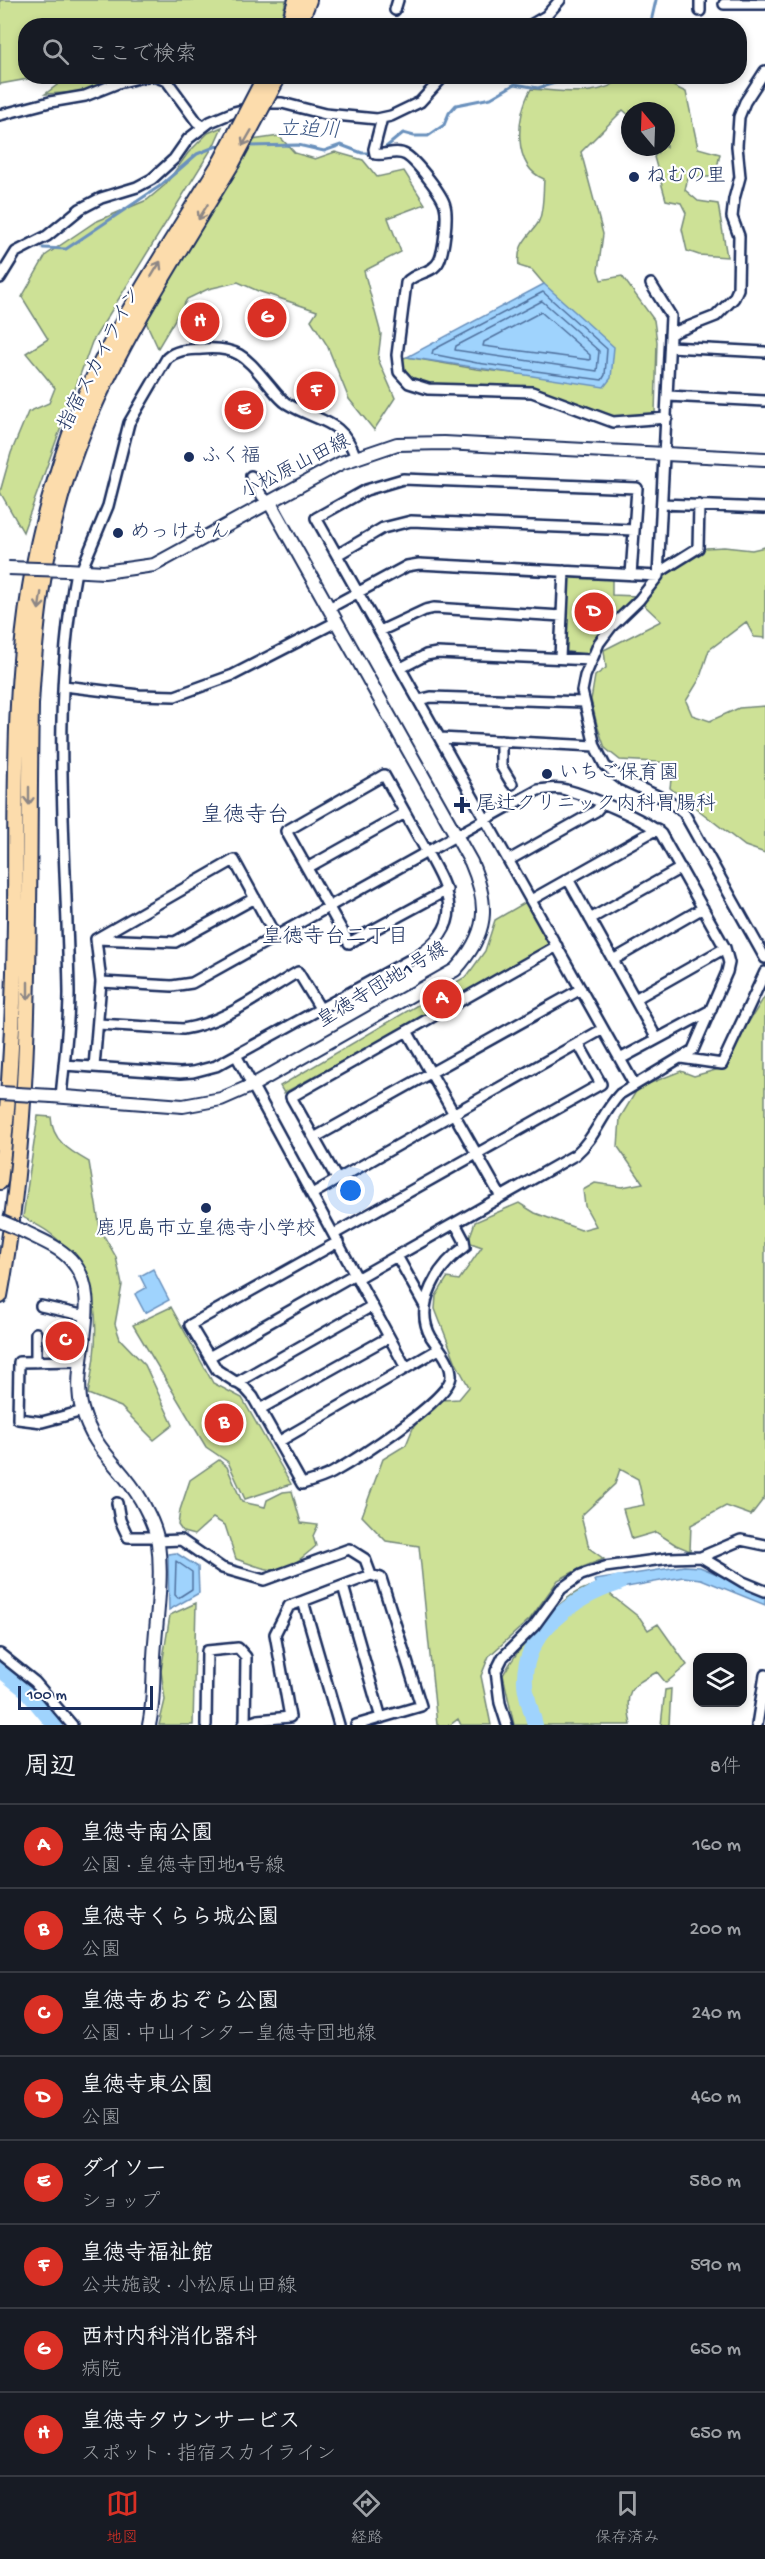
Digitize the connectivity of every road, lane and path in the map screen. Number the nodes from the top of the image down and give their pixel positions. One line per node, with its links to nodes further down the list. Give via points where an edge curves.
1 (296, 0): 10 (main road)
2 (309, 0): 11 (main road)
3 (398, 0): 8 (street)
4 (560, 0): 12 (street)
5 (700, 0): 9 (street)
6 (724, 4): 7 (street)
7 (765, 4)
8 (395, 10)
9 (700, 11)
10 (290, 18)
11 (302, 18)
12 (543, 18)
13 (765, 71): 25 (street, via 739,117 741,177 732,217 739,236 738,289 716,316)
14 (115, 84): 19 (street, via 85,96)
15 (169, 84): 21 (street)
16 (261, 84): 22 (main road, 指宿スカイライン, bridge)
17 (274, 84): 22 (main road, 指宿スカイライン, one-way to 22, bridge)
18 (436, 84): 20 (street, via 412,108)
19 (0, 116)
20 (381, 118): 21 (street, via 325,114 282,103 234,112); 30 (street, via 375,153 406,154 441,196 446,211 439,262 406,283 397,354 399,372 405,381 428,389 532,392 613,422)
21 (203, 126): 23 (street, via 152,180 80,208 47,236 16,252)
22 (227, 161): 108 (main road, 指宿スカイライン, one-way to 22, via 10,1079 18,695 22,637 39,539 70,435 97,371); 116 (main road, 指宿スカイライン, one-way to 116, via 96,404 66,479 50,537 30,705 28,1012 17,1160)
23 (0, 278)
24 (651, 284): 25 (street, via 671,316)
25 (670, 334): 26 (street)
26 (670, 347): 27 (street); 28 (street)
27 (765, 352)
28 (668, 396): 29 (street); 30 (street)
29 (765, 401)
30 (667, 418): 31 (street)
31 (665, 454): 32 (street, 小松原山田線, via 413,443); 33 (street, 小松原山田線); 36 (street)
32 (356, 458): 35 (street, 小松原山田線); 42 (street, via 341,430 286,403 239,354 221,347 172,353 129,423 108,506)
33 (765, 459)
34 (251, 476): 35 (street)
35 (270, 502): 42 (street, 小松原山田線, via 154,565 124,571); 47 (street, 皇徳寺団地1号線)
36 (662, 504): 37 (street); 45 (street)
37 (699, 505): 38 (street); 45 (street, via 698,548)
38 (765, 508)
39 (634, 530): 40 (street, via 411,521 383,528); 40 (street, via 637,488 403,479 366,490 316,518); 44 (street)
40 (338, 555): 46 (street)
41 (4, 567): 42 (street, 小松原山田線, bridge)
42 (74, 570): 54 (street)
43 (564, 571): 44 (street); 46 (street, via 419,564 407,566); 48 (street)
44 (631, 575): 45 (street)
45 (658, 575): 52 (street, via 611,627)
46 (358, 592): 47 (street); 50 (street)
47 (329, 608): 49 (street, 皇徳寺団地1号線)
48 (562, 616): 50 (street, via 434,608); 51 (street)
49 (336, 622): 54 (street, via 233,675 175,696); 65 (street, 皇徳寺団地1号線)
50 (380, 631): 53 (street)
51 (560, 658): 52 (street); 53 (street, via 436,653)
52 (592, 660): 56 (street, via 583,684)
53 (401, 668): 55 (street)
54 (64, 686): 97 (street, via 62,820 69,995)
55 (419, 700): 56 (street, via 431,697); 57 (street)
56 (584, 702): 59 (street)
57 (440, 738): 58 (street); 63 (street)
58 (501, 741): 59 (street); 60 (street, via 501,766)
59 (595, 746): 81 (street, via 599,757 616,776 671,802 684,813)
60 (512, 784)
61 (602, 804): 63 (street, via 565,789 538,790); 64 (street); 67 (street)
62 (405, 813): 66 (street); 68 (street); 68 (street, via 384,775 286,831)
63 (485, 818): 65 (street); 67 (street)
64 (657, 829): 69 (street); 70 (street)
65 (455, 835): 66 (street); 101 (street, 皇徳寺団地1号線, via 480,884 484,904 483,923 468,956 455,970)
66 (427, 852): 71 (street); 74 (street)
67 (509, 860): 73 (street)
68 (307, 868): 74 (street)
69 (681, 868): 75 (street); 76 (street)
70 (568, 879): 73 (street); 76 (street)
71 (447, 890): 74 (street, via 349,943); 87 (street, via 447,922 432,945)
72 (255, 898): 77 (street); 78 (street, via 176,942); 78 (street, via 234,860)
73 (531, 900): 79 (street)
74 (329, 907): 77 (street)
75 (703, 908): 80 (street); 82 (street)
76 (590, 920): 82 (street)
77 (276, 937): 84 (street, via 186,985)
78 (96, 939): 84 (street)
79 (556, 946): 85 (street); 91 (street)
80 (725, 948): 86 (street); 88 (street, via 728,972)
81 (765, 958)
82 (613, 960): 86 (street)
83 (765, 972): 95 (street, via 722,1064)
84 (102, 982): 89 (street)
85 (581, 989): 90 (street); 99 (street)
86 (634, 999): 92 (street)
87 (321, 1010): 89 (street, via 298,972 196,1027); 94 (street)
88 (711, 1010): 92 (street); 95 (street, via 695,1046)
89 (98, 1024): 98 (street)
90 (603, 1029): 93 (street); 96 (street)
91 (407, 1031): 99 (street); 105 (street, via 291,1097)
92 (657, 1039): 96 (street)
93 (578, 1043): 104 (street); 106 (street, via 601,1084)
94 (237, 1057): 98 (street, via 193,1072); 101 (street)
95 (681, 1058): 100 (street)
96 (620, 1059): 100 (street)
97 (64, 1065): 98 (street); 103 (street)
98 (94, 1067)
99 (430, 1072): 104 (street); 105 (street)
100 (634, 1084): 110 (street, via 611,1103 584,1148)
101 (253, 1085): 103 (street, 皇徳寺団地1号線, via 221,1099 183,1106); 109 (street)
102 (0, 1093): 103 (street, 皇徳寺団地1号線, bridge)
103 (56, 1097)
104 (453, 1113): 106 (street); 107 (street)
105 (314, 1138): 107 (street)
106 (476, 1154): 110 (street); 113 (street)
107 (337, 1179): 109 (street)
108 (0, 1182)
109 (312, 1194): 113 (street)
110 (501, 1197): 112 (street)
111 (0, 1221): 120 (street, bridge, via 70,1259 87,1290)
112 (455, 1223): 114 (street); 119 (street, via 465,1247 434,1281)
113 (336, 1238): 115 (street); 124 (street, via 190,1325)
114 (397, 1256): 115 (street); 119 (street)
115 (356, 1276): 118 (street); 124 (street)
116 (0, 1296)
117 (41, 1306): 120 (street)
118 (372, 1306): 122 (street); 128 (street)
119 (425, 1307): 123 (street, via 428,1329)
120 (86, 1316): 125 (street)
121 (36, 1333): 126 (street)
122 (389, 1337): 127 (street); 129 (street)
123 (439, 1349): 127 (street); 131 (street, via 450,1367 445,1392 390,1436 330,1475 302,1484)
124 (209, 1357): 128 (street, via 221,1375)
125 (79, 1361): 126 (street); 130 (street)
126 (36, 1362): 130 (street, via 19,1362 18,1419 42,1422)
127 (406, 1368): 131 (street)
128 (236, 1383): 129 (street, via 249,1392)
129 (260, 1409): 131 (street)
130 (83, 1411): 133 (street, via 92,1438 140,1497)
131 (278, 1442)
132 (117, 1503): 133 (street, via 128,1537)
133 (157, 1539): 136 (street, via 181,1540 222,1568 264,1580 349,1549 365,1559); 144 (street, via 159,1575)
134 (765, 1545): 135 (street, via 741,1540)
135 (701, 1557): 138 (street); 149 (street, via 605,1567 581,1575 561,1589 534,1626 503,1657 496,1671)
136 (371, 1575): 137 (street); 142 (street, via 381,1578 421,1706)
137 (343, 1586): 139 (street); 142 (street)
138 (765, 1591)
139 (303, 1601): 146 (street, via 289,1606 276,1634 290,1718); 147 (street)
140 (2, 1659): 143 (street, via 35,1682)
141 (765, 1675): 150 (street)
142 (381, 1718): 148 (street)
143 (72, 1725)
144 (149, 1725)
145 (206, 1725): 146 (street, via 207,1651 238,1648 246,1657)
146 (244, 1725)
147 (339, 1725)
148 (356, 1725)
149 (507, 1725)
150 (757, 1725)

